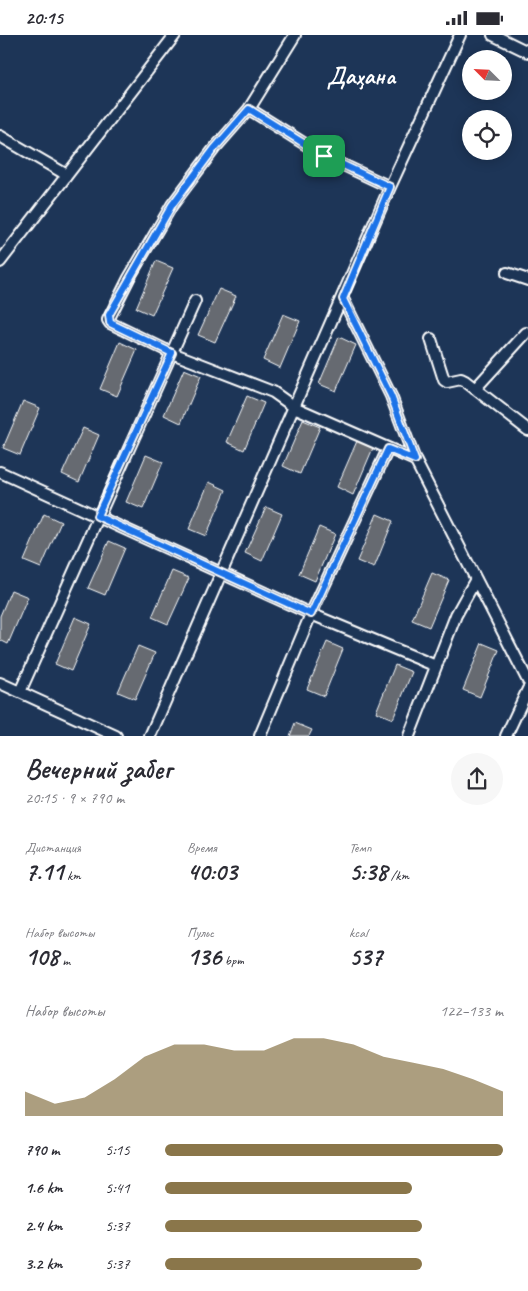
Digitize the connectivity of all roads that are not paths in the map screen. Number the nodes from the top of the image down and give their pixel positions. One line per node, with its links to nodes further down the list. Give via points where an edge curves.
1 (176, 35): 8 (street)
2 (295, 35): 6 (street)
3 (460, 35): 9 (street)
4 (493, 35): 5 (street)
5 (528, 52)
6 (249, 109): 9 (street, via 324,156); 17 (street, via 172,205 109,315 110,323)
7 (0, 136): 8 (street)
8 (67, 175): 10 (street)
9 (390, 187): 13 (street)
10 (0, 262)
11 (508, 273): 12 (street)
12 (528, 280)
13 (343, 299): 19 (street); 22 (street, via 391,396)
14 (195, 301): 17 (street)
15 (526, 333): 18 (street)
16 (431, 339): 18 (street, via 444,380 461,379)
17 (172, 353): 19 (street, via 273,392); 24 (street)
18 (475, 389): 20 (street)
19 (294, 407): 21 (street); 25 (street)
20 (528, 430)
21 (388, 449): 22 (street); 27 (street)
22 (415, 460): 26 (street)
23 (0, 472): 24 (street)
24 (97, 516): 25 (street); 32 (street)
25 (222, 574): 27 (street); 34 (street)
26 (476, 579): 28 (street, via 456,615); 29 (street)
27 (311, 614): 28 (street); 35 (street)
28 (436, 666): 36 (street)
29 (528, 681)
30 (0, 683): 32 (street)
31 (528, 689): 37 (street)
32 (20, 692): 33 (street)
33 (116, 736)
34 (150, 736)
35 (260, 736)
36 (409, 736)
37 (506, 736)

